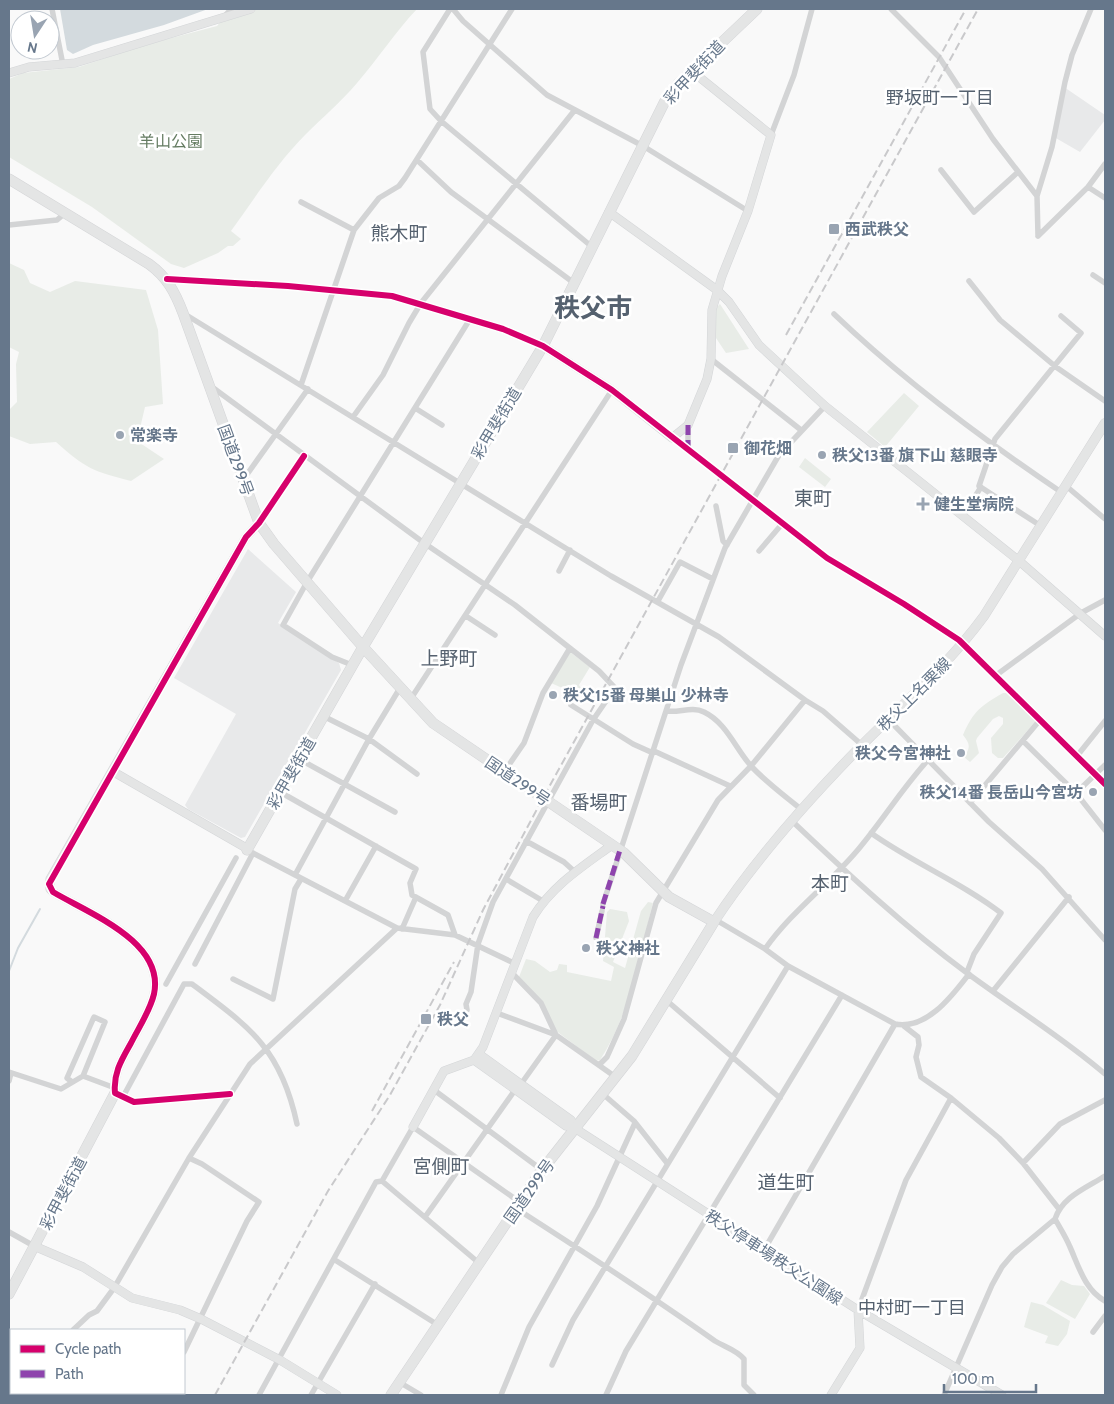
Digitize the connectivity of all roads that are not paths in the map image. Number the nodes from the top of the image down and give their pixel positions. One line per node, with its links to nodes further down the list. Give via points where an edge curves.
1 (52, 9): 12 (street)
2 (231, 9): 10 (street)
3 (251, 9): 10 (street)
4 (452, 9): 11 (street); 16 (street, via 423,52 430,109)
5 (512, 9): 11 (street)
6 (756, 9): 13 (highway, 彩甲斐街道)
7 (812, 9): 17 (street, via 794,75)
8 (892, 9): 22 (street, via 939,57)
9 (1091, 9): 26 (street, via 1070,64 1052,147)
10 (222, 19): 12 (street)
11 (491, 44): 15 (street, via 547,95); 16 (street)
12 (64, 64): 14 (street, via 30,66)
13 (693, 72): 17 (street); 18 (highway, 彩甲斐街道, via 678,84 665,102)
14 (9, 73)
15 (574, 111): 18 (street); 24 (street)
16 (441, 121): 19 (street); 24 (street)
17 (771, 135): 29 (street)
18 (643, 146): 29 (street); 30 (highway, 彩甲斐街道)
19 (417, 160): 32 (street); 34 (street, via 398,186 379,198)
20 (1105, 164): 25 (street)
21 (941, 170): 22 (street, via 974,212)
22 (1018, 172): 26 (street)
23 (9, 180): 31 (highway, 国道299号)
24 (515, 183): 32 (street); 35 (street)
25 (1088, 187): 26 (street, via 1038,236); 27 (street)
26 (1037, 196)
27 (1105, 198)
28 (301, 202): 34 (street)
29 (748, 211): 42 (street)
30 (609, 212): 35 (highway, 彩甲斐街道); 42 (street)
31 (65, 214): 33 (street, via 57,220); 37 (highway, 国道299号, via 149,264)
32 (487, 220): 39 (street); 43 (street)
33 (9, 225)
34 (354, 230): 41 (street)
35 (591, 246): 39 (highway, 彩甲斐街道)
36 (1093, 275): 40 (street)
37 (166, 279): 41 (street); 44 (highway, 国道299号, via 174,289)
38 (969, 281): 50 (street, via 1000,320)
39 (574, 282): 48 (highway, 彩甲斐街道)
40 (1105, 283)
41 (332, 290): 43 (street, via 392,296); 52 (street)
42 (717, 290): 49 (street, via 710,316); 56 (street, via 759,344)
43 (422, 303): 47 (street); 58 (street, via 383,375)
44 (183, 313): 51 (highway, 国道299号); 52 (street)
45 (834, 314): 66 (street, via 875,354)
46 (1061, 316): 50 (street, via 1081,333)
47 (470, 319): 48 (street); 57 (street)
48 (543, 346): 54 (street); 70 (highway, 彩甲斐街道)
49 (711, 359): 61 (street); 62 (street)
50 (1056, 367): 55 (street); 66 (street)
51 (208, 384): 63 (street); 69 (highway, 国道299号)
52 (301, 385): 53 (street)
53 (308, 389): 58 (street); 63 (street)
54 (612, 390): 64 (street); 79 (street)
55 (1105, 401)
56 (825, 406): 62 (street); 76 (street)
57 (416, 408): 60 (street); 65 (street)
58 (354, 417): 65 (street)
59 (1105, 422): 72 (main road, 秩父上名栗線)
60 (442, 425)
61 (688, 425): 64 (street); 67 (street)
62 (801, 430): 74 (street, via 780,455)
63 (276, 436): 68 (street); 69 (street)
64 (672, 438): 67 (street)
65 (395, 443): 70 (street); 73 (street)
66 (992, 446): 71 (street); 72 (street)
67 (688, 451): 74 (street)
68 (304, 456): 73 (street); 78 (street)
69 (243, 480): 78 (highway, 国道299号)
70 (460, 483): 79 (street); 82 (highway, 彩甲斐街道)
71 (981, 487): 76 (street); 81 (street)
72 (1063, 489): 77 (street); 81 (main road, 秩父上名栗線)
73 (361, 497): 82 (street); 89 (street)
74 (753, 502): 80 (street); 83 (street)
75 (716, 506): 83 (street, via 723,541)
76 (962, 517): 86 (street)
77 (1105, 519)
78 (259, 523): 89 (highway, 国道299号); 123 (street, via 246,537)
79 (526, 523): 84 (street); 90 (street)
80 (782, 524): 85 (street); 98 (street, via 827,558 928,618)
81 (1041, 526): 86 (main road, 秩父上名栗線)
82 (424, 543): 90 (street); 99 (highway, 彩甲斐街道)
83 (727, 545): 88 (street)
84 (570, 550): 87 (street); 92 (street)
85 (759, 551)
86 (1018, 560): 93 (street); 98 (main road, 秩父上名栗線)
87 (559, 571)
88 (713, 579): 92 (street, via 680,562); 95 (street)
89 (307, 582): 99 (highway, 国道299号); 101 (street, via 283,625 332,657)
90 (486, 586): 94 (street); 100 (street)
91 (1105, 600): 93 (street)
92 (658, 601): 95 (street)
93 (1081, 613): 97 (street); 102 (street)
94 (466, 616): 96 (street); 104 (street)
95 (696, 623): 105 (street); 107 (street)
96 (495, 636)
97 (1105, 636)
98 (963, 644): 102 (street); 109 (main road, 秩父上名栗線)
99 (363, 647): 101 (highway, 彩甲斐街道); 103 (highway, 国道299号)
100 (570, 648): 110 (street, via 615,688); 124 (street, via 543,693 524,743)
101 (352, 665): 108 (highway, 彩甲斐街道)
102 (995, 676): 111 (street)
103 (400, 688): 104 (highway, 国道299号); 113 (street)
104 (410, 700): 124 (highway, 国道299号, via 433,723)
105 (805, 700): 115 (street, via 824,711); 122 (street)
106 (571, 705): 110 (street)
107 (667, 711): 117 (street); 122 (street, via 686,709 704,712 734,741)
108 (324, 716): 113 (street); 119 (highway, 彩甲斐街道)
109 (888, 719): 115 (main road, 秩父上名栗線); 120 (street)
110 (594, 720): 117 (street); 132 (street)
111 (1040, 720): 114 (street); 118 (street)
112 (1105, 721): 118 (street)
113 (369, 739): 125 (street); 128 (street)
114 (1023, 741): 131 (street); 133 (street)
115 (862, 745): 134 (main road, 秩父上名栗線)
116 (939, 748): 120 (street)
117 (654, 752): 129 (street); 142 (street, via 626,838)
118 (1077, 756): 126 (street)
119 (299, 759): 128 (street); 130 (highway, 彩甲斐街道)
120 (927, 760): 133 (street); 139 (street)
121 (1105, 765): 126 (street)
122 (751, 766): 129 (street); 134 (street)
123 (112, 770): 143 (street); 189 (street, via 49,884 53,892 136,943 152,966 155,984 151,1002 117,1068)
124 (504, 772): 132 (highway, 国道299号)
125 (417, 774)
126 (1096, 775): 127 (street); 131 (street)
127 (1105, 784)
128 (345, 785): 135 (street); 136 (street)
129 (730, 786): 149 (street, via 712,810)
130 (280, 792): 136 (street); 143 (highway, 彩甲斐街道)
131 (1076, 793): 138 (street)
132 (548, 801): 140 (street); 142 (highway, 国道299号)
133 (970, 803): 150 (street)
134 (802, 810): 137 (main road, 秩父上名栗線)
135 (395, 812)
136 (326, 818): 141 (street); 147 (street)
137 (792, 821): 145 (street); 154 (main road, 秩父上名栗線, via 737,887)
138 (1105, 830)
139 (871, 833): 145 (street); 164 (street, via 967,888 1002,913 974,954)
140 (526, 840): 146 (street, via 564,862); 148 (street)
141 (376, 846): 151 (street, via 416,868 410,890); 153 (street)
142 (616, 848): 146 (street); 149 (highway, 国道299号); 157 (street)
143 (249, 851): 147 (street); 161 (street)
144 (236, 858): 167 (street)
145 (840, 868): 160 (street, via 780,928); 164 (street)
146 (574, 872): 152 (street)
147 (298, 877): 153 (street); 166 (street, via 272,999)
148 (506, 880): 152 (street); 159 (street, via 483,925)
149 (663, 893): 154 (highway, 国道299号); 179 (street, via 654,908 624,1019 607,1057)
150 (1069, 897): 158 (street); 168 (street)
151 (416, 898): 155 (street); 156 (street, via 448,915)
152 (543, 901): 162 (street, via 533,917)
153 (345, 902): 155 (street)
154 (715, 921): 160 (street); 170 (highway, 国道299号)
155 (400, 928): 156 (street); 176 (street)
156 (455, 935): 159 (street)
157 (596, 938)
158 (1105, 940)
159 (478, 944): 162 (street); 171 (street)
160 (766, 949): 163 (street)
161 (195, 964)
162 (516, 964): 165 (street)
163 (788, 966): 169 (street); 178 (street)
164 (968, 973): 168 (street); 174 (street, via 946,1003 918,1022)
165 (513, 974): 172 (street); 175 (street, via 541,1003)
166 (233, 979)
167 (166, 984)
168 (993, 991): 181 (street, via 1084,1055)
169 (842, 995): 173 (street); 192 (street)
170 (666, 1000): 178 (street); 183 (highway, 国道299号)
171 (467, 1010)
172 (497, 1014): 175 (street); 177 (street)
173 (895, 1024): 174 (street); 217 (street)
174 (904, 1026): 193 (street, via 918,1038 916,1057 921,1077)
175 (556, 1035): 179 (street); 186 (street)
176 (267, 1048): 189 (street, via 238,1018 192,984 184,984); 190 (street, via 250,1064); 196 (street, via 290,1096)
177 (476, 1057): 186 (street, 秩父停車場秩父公園線); 187 (street, via 444,1071); 188 (street, 秩父停車場秩父公園線)
178 (733, 1058): 192 (street); 203 (street)
179 (599, 1065): 183 (street)
180 (10, 1073): 184 (street); 185 (street, via 61,1089)
181 (1105, 1074)
182 (83, 1076): 185 (street); 185 (street, via 105,1022 94,1017 67,1078); 189 (street)
183 (617, 1078): 191 (highway, 国道299号)
184 (9, 1081)
185 (72, 1082)
186 (521, 1084): 198 (street, 秩父停車場秩父公園線, via 571,1120)
187 (434, 1090): 197 (street); 199 (street)
188 (515, 1090): 198 (street, 秩父停車場秩父公園線, via 566,1126); 199 (street)
189 (118, 1092): 190 (street, via 134,1102); 215 (highway, 彩甲斐街道)
190 (230, 1094): 201 (street)
191 (604, 1094): 195 (street); 198 (highway, 国道299号)
192 (780, 1098): 211 (street)
193 (951, 1098): 204 (street); 226 (street, via 906,1180)
194 (1105, 1100): 204 (street, via 1060,1124)
195 (636, 1123): 200 (street); 203 (street)
196 (297, 1124)
197 (413, 1127): 202 (street); 207 (street)
198 (576, 1129): 200 (street, 秩父停車場秩父公園線); 205 (highway, 国道299号)
199 (486, 1130): 202 (street); 205 (street)
200 (620, 1157): 208 (street, 秩父停車場秩父公園線); 216 (street)
201 (189, 1158): 222 (street); 228 (street, via 259,1202)
202 (464, 1162): 209 (street); 212 (street)
203 (667, 1162): 208 (street)
204 (1023, 1163): 210 (street)
205 (542, 1170): 209 (highway, 国道299号)
206 (1105, 1176): 210 (street, via 1065,1201)
207 (382, 1181): 212 (street); 218 (street, via 376,1182)
208 (657, 1183): 211 (street, 秩父停車場秩父公園線); 220 (street)
209 (519, 1206): 216 (street); 219 (highway, 国道299号)
210 (1058, 1209): 213 (street)
211 (709, 1215): 217 (street, 秩父停車場秩父公園線); 224 (street)
212 (424, 1216): 219 (street)
213 (1055, 1219): 225 (street, via 1082,1276); 235 (street, via 1002,1267)
214 (9, 1232): 215 (street)
215 (34, 1246): 222 (street, via 83,1267); 223 (highway, 彩甲斐街道)
216 (574, 1246): 220 (street); 243 (street, via 529,1326)
217 (764, 1250): 226 (street, 秩父停車場秩父公園線)
218 (335, 1260): 221 (street); 233 (street)
219 (479, 1263): 229 (highway, 国道299号)
220 (605, 1266): 224 (street); 234 (street, via 573,1320)
221 (375, 1284): 229 (street); 237 (street)
222 (114, 1288): 228 (street, via 132,1298); 230 (street, via 97,1311)
223 (9, 1294)
224 (658, 1300): 244 (street, via 626,1351); 245 (street, via 740,1354 744,1359 744,1385)
225 (1105, 1301)
226 (858, 1310): 235 (street, 秩父停車場秩父公園線); 246 (street, via 860,1348)
227 (1105, 1316): 231 (street)
228 (201, 1319): 232 (street); 233 (street)
229 (438, 1325): 236 (highway, 国道299号)
230 (75, 1329)
231 (1093, 1332)
232 (185, 1350)
233 (280, 1360): 237 (street); 238 (street)
234 (552, 1365)
235 (957, 1368): 247 (street); 248 (street, 秩父停車場秩父公園線)
236 (399, 1382): 241 (highway, 国道299号); 242 (street)
237 (318, 1383): 239 (street); 240 (street)
238 (259, 1395)
239 (311, 1395)
240 (336, 1395)
241 (391, 1395)
242 (421, 1395)
243 (501, 1395)
244 (606, 1395)
245 (754, 1395)
246 (830, 1395)
247 (944, 1395)
248 (1002, 1395)

